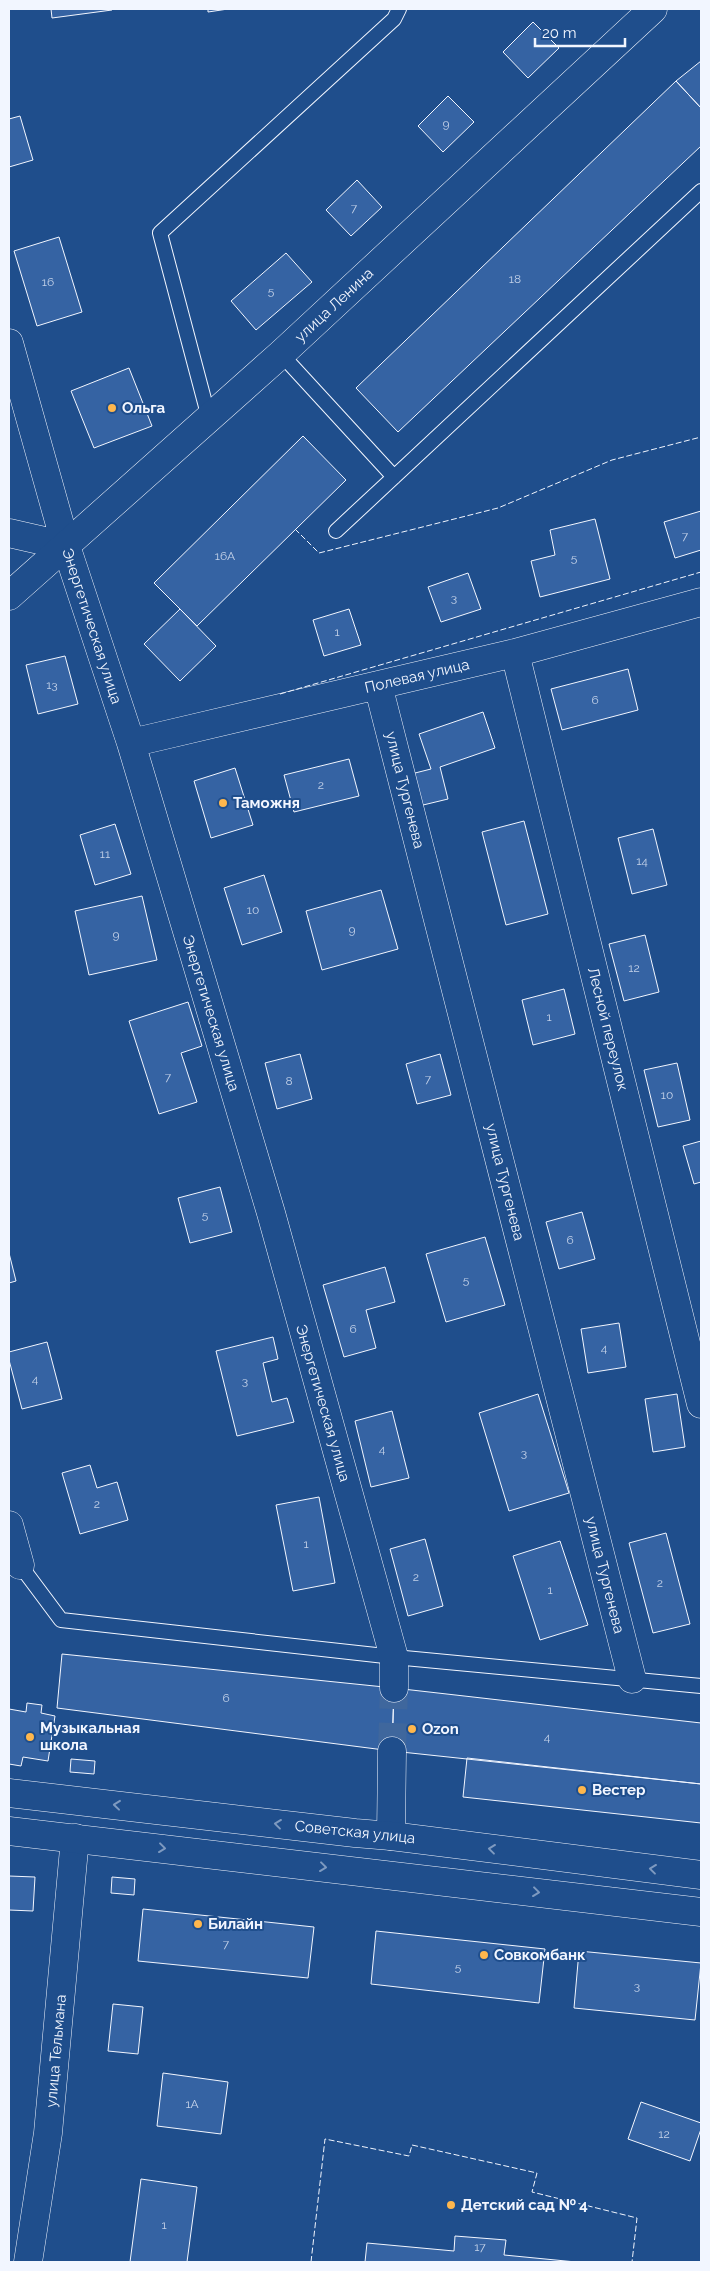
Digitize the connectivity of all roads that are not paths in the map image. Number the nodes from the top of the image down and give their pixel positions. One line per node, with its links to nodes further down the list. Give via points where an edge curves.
1 (399, 9): 6 (lane, via 394,19 160,233)
2 (653, 9): 5 (street, улица Ленина)
3 (701, 191): 7 (lane)
4 (9, 343): 10 (street, Энергетическая улица)
5 (281, 354): 6 (street, улица Ленина); 7 (lane)
6 (209, 418): 10 (street, улица Ленина)
7 (394, 477): 8 (lane)
8 (336, 531)
9 (9, 533): 10 (street)
10 (66, 546): 11 (street, улица Ленина); 15 (street, Энергетическая улица)
11 (9, 596)
12 (701, 602): 13 (street, Полевая улица)
13 (514, 653): 14 (street, Полевая улица); 16 (street, Лесной переулок)
14 (378, 685): 15 (street, Полевая улица); 20 (street, улица Тургенева)
15 (131, 743): 19 (street, Энергетическая улица, via 271,1213)
16 (701, 1404)
17 (9, 1525): 18 (street)
18 (20, 1565): 19 (lane, via 61,1620)
19 (394, 1657): 20 (lane); 22 (street, Энергетическая улица)
20 (632, 1679): 21 (lane)
21 (701, 1686)
22 (394, 1688)
23 (392, 1751): 26 (street)
24 (9, 1793): 26 (street, Советская улица, one-way to 24)
25 (9, 1831): 27 (street)
26 (391, 1836): 28 (street, Советская улица, one-way to 26)
27 (75, 1838): 29 (street, one-way to 29); 30 (street, улица Тельмана, via 48,2133)
28 (701, 1875)
29 (701, 1912)
30 (28, 2262)

